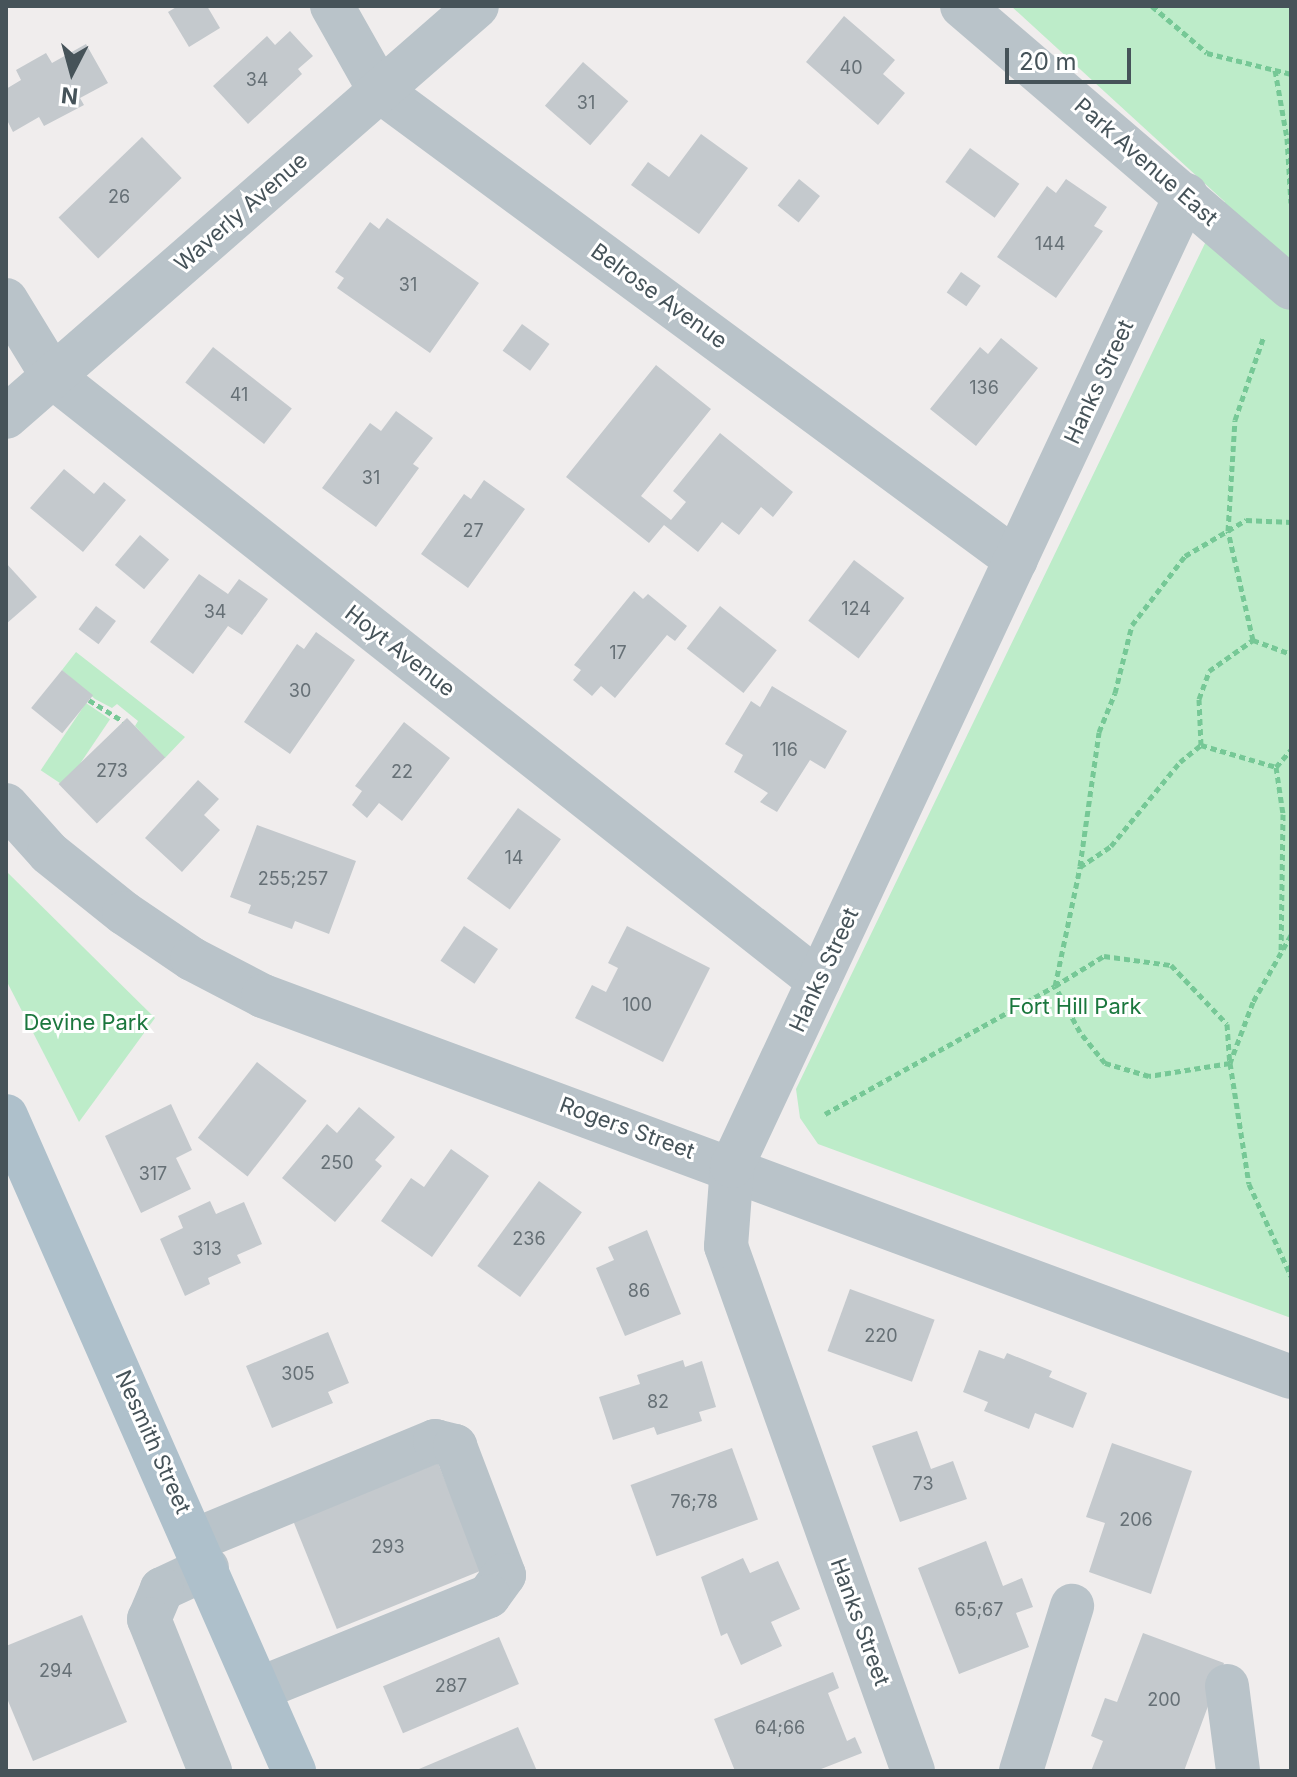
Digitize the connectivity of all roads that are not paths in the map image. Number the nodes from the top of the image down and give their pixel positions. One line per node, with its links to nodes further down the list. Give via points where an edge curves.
1 (332, 6): 4 (street, Belrose Avenue)
2 (477, 6): 4 (street, Waverly Avenue)
3 (962, 6): 5 (street, Park Avenue East)
4 (380, 91): 8 (street, Waverly Avenue); 10 (street, Belrose Avenue)
5 (1186, 195): 6 (street, Park Avenue East); 10 (street, Hanks Street)
6 (1291, 288)
7 (6, 300): 8 (street, Hoyt Avenue)
8 (53, 377): 9 (street, Waverly Avenue); 12 (street, Hoyt Avenue)
9 (6, 417)
10 (1016, 560): 12 (street, Hanks Street)
11 (6, 805): 14 (street, Rogers Street, via 49,853 124,913 192,959 263,996)
12 (819, 981): 14 (street, Hanks Street)
13 (6, 1116): 16 (main road, Nesmith Street)
14 (732, 1166): 15 (street, Rogers Street); 22 (street, Hanks Street, via 726,1246)
15 (1291, 1377)
16 (201, 1554): 19 (main road, Nesmith Street); 19 (street, via 435,1441 455,1446 504,1575 489,1596); 21 (street, via 162,1589 149,1619)
17 (1072, 1606): 23 (street)
18 (1227, 1686): 24 (street)
19 (259, 1689): 20 (main road, Nesmith Street)
20 (289, 1769)
21 (210, 1771)
22 (913, 1771)
23 (1021, 1771)
24 (1238, 1771)

